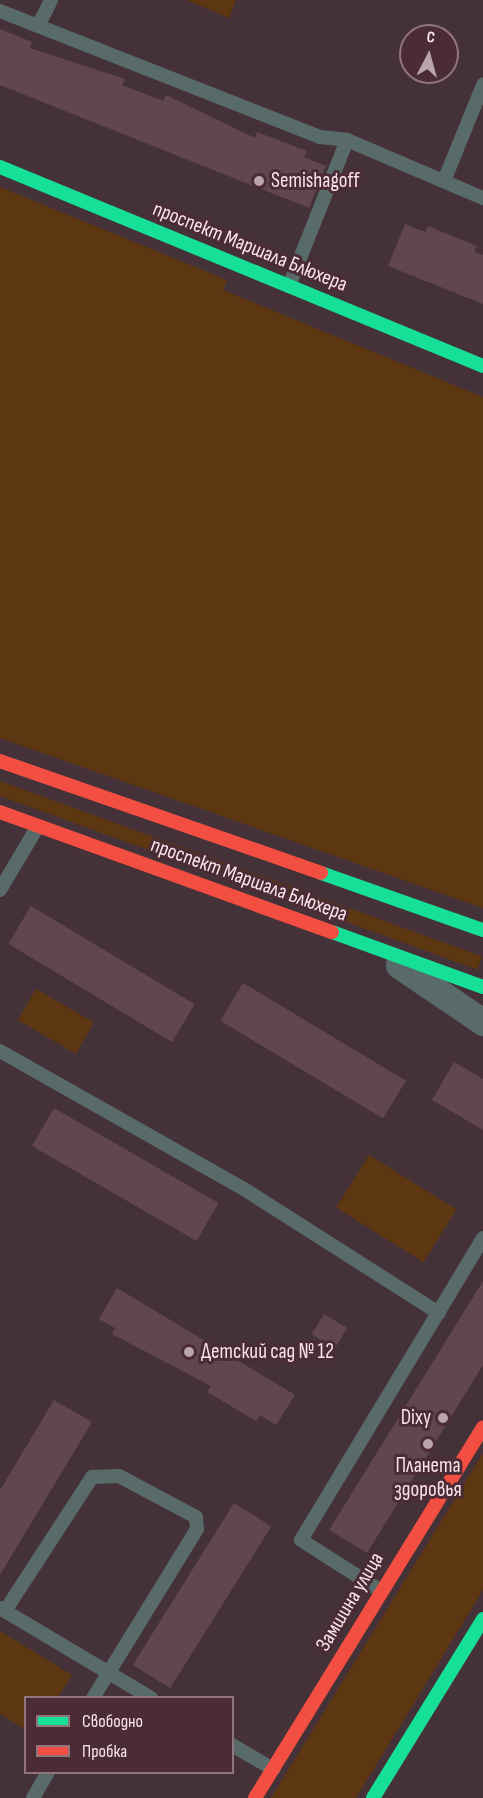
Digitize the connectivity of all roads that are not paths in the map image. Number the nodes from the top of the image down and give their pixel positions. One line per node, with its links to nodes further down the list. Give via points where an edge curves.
1 (51, 0): 3 (lane)
2 (0, 10): 3 (lane)
3 (38, 26): 5 (lane, via 320,137)
4 (483, 85): 7 (lane)
5 (347, 140): 7 (lane); 9 (lane)
6 (0, 167): 9 (street, проспект Маршала Блюхера)
7 (444, 182): 8 (lane)
8 (483, 198)
9 (289, 286): 10 (street, проспект Маршала Блюхера)
10 (483, 366)
11 (0, 760): 15 (street, проспект Маршала Блюхера)
12 (0, 813): 13 (street, проспект Маршала Блюхера)
13 (38, 826): 14 (lane); 16 (street, проспект Маршала Блюхера)
14 (0, 890)
15 (483, 930)
16 (373, 947): 17 (street, проспект Маршала Блюхера); 18 (street)
17 (483, 987)
18 (483, 1022)
19 (0, 1051): 21 (lane, via 244,1189)
20 (483, 1239): 21 (lane)
21 (439, 1313): 23 (lane, via 301,1540)
22 (483, 1428): 23 (street, Замшина улица)
23 (381, 1592): 30 (street, Замшина улица)
24 (2, 1610): 26 (lane); 26 (lane, via 92,1477 119,1476 192,1513 197,1529)
25 (483, 1619): 34 (street)
26 (108, 1672): 27 (lane); 28 (lane)
27 (94, 1696)
28 (148, 1696)
29 (234, 1746): 30 (lane)
30 (273, 1769): 33 (street, Замшина улица)
31 (47, 1774): 32 (lane)
32 (33, 1798)
33 (255, 1798)
34 (373, 1798)

